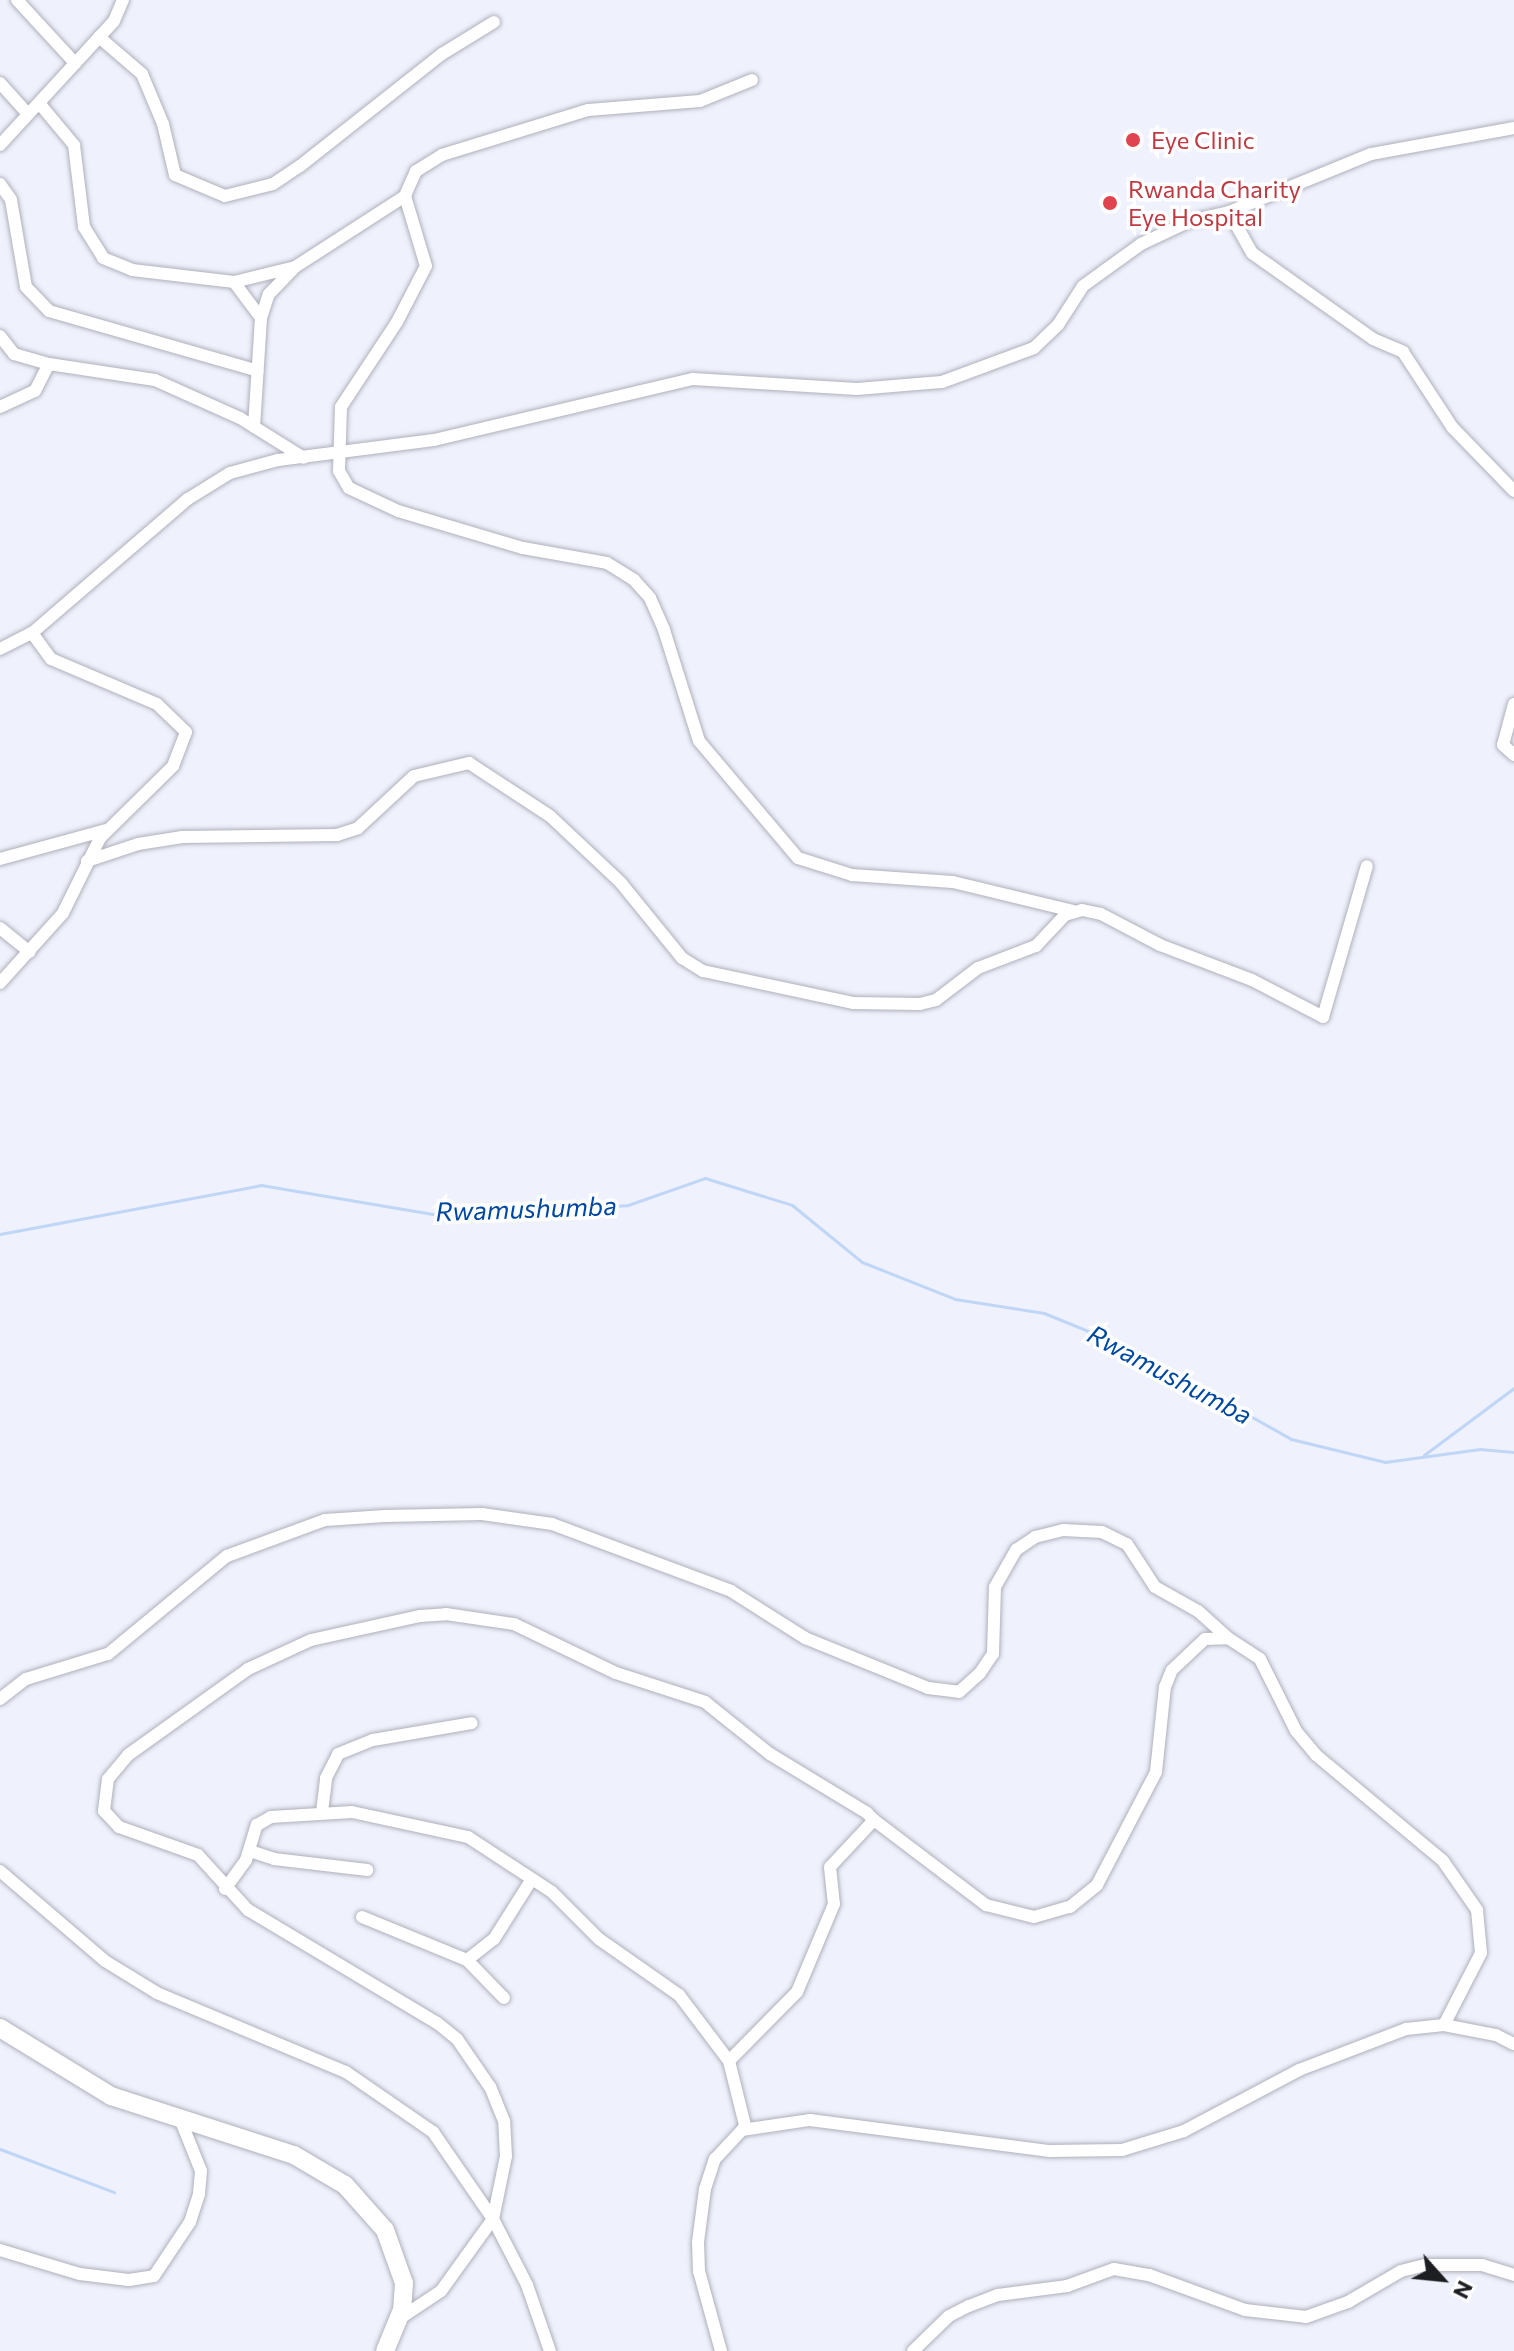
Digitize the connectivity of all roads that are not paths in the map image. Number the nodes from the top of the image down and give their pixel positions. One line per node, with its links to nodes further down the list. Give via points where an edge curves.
1 (17, 0): 5 (street)
2 (123, 0): 4 (street)
3 (494, 22): 4 (street, via 442,54 273,184 225,196 194,188 175,175 163,124 142,74)
4 (99, 37): 5 (street)
5 (75, 63): 8 (street)
6 (752, 80): 13 (street, via 700,101 588,110 455,151 416,171)
7 (0, 83): 9 (street)
8 (39, 103): 9 (street); 16 (street, via 74,145 84,227 103,258 132,270)
9 (28, 114): 11 (street)
10 (1514, 128): 14 (street, via 1371,154)
11 (0, 145)
12 (0, 184): 20 (street, via 11,200 26,287 49,311)
13 (405, 196): 15 (street); 23 (street, via 426,266 397,322 341,407)
14 (1229, 212): 23 (street, via 1190,221 1141,244 1083,286 1058,325 1034,348 942,382 857,389 693,379 515,424); 25 (street, via 1252,253 1373,339 1403,352 1452,427)
15 (295, 267): 16 (street); 17 (street, via 269,294)
16 (234, 282): 17 (street)
17 (261, 318): 20 (street)
18 (0, 336): 19 (street, via 14,354)
19 (49, 364): 21 (street, via 35,391); 22 (street, via 155,380)
20 (258, 371): 22 (street)
21 (0, 407)
22 (254, 427): 24 (street)
23 (337, 455): 24 (street); 34 (street, via 349,488 365,498 523,548 607,563 634,580 650,598 664,630 699,741 789,853 852,875 953,882)
24 (304, 458): 26 (street, via 230,473 188,499)
25 (1514, 491)
26 (32, 633): 27 (street); 30 (street, via 51,659 157,704 186,732 173,766)
27 (0, 649)
28 (1514, 704): 29 (street, via 1503,745)
29 (1514, 755)
30 (106, 830): 31 (street); 32 (street)
31 (0, 859)
32 (87, 861): 34 (street, via 182,837 337,835 358,828 414,776 469,763 550,816 583,846 692,966 767,988 879,1007 936,1000 978,968 1036,946); 36 (street, via 63,913)
33 (1367, 866): 34 (street, via 1323,1017 1101,914)
34 (1073, 911)
35 (0, 928): 36 (street)
36 (30, 952): 37 (street)
37 (0, 983)
38 (1228, 1638): 39 (street, via 1198,1611 1155,1587 1127,1544 1102,1532 1063,1530 1035,1537 1016,1550 995,1587 993,1654 980,1673 959,1692 928,1688 805,1638 731,1591 552,1524 482,1514 385,1516 325,1520 227,1556 108,1654 26,1679); 42 (street, via 1205,1639 1172,1670 1165,1687 1156,1772 1097,1885 1070,1907 1034,1917 986,1905); 51 (street, via 1245,1646 1271,1674 1285,1710 1316,1755 1443,1861 1477,1910 1481,1953)
39 (0, 1699)
40 (472, 1723): 41 (street, via 373,1740 338,1754 326,1778)
41 (322, 1812): 43 (street, via 261,1821); 46 (street, via 395,1818 468,1837)
42 (874, 1820): 47 (street, via 685,1692 616,1673 514,1624 446,1614 420,1616 285,1650 248,1669 113,1770 103,1801 108,1819 147,1839 198,1855); 54 (street, via 830,1867 834,1904 797,1992)
43 (250, 1851): 44 (street, via 274,1859); 47 (street)
44 (367, 1870)
45 (0, 1871): 57 (street, via 105,1961 157,1993 311,2055 380,2090 448,2147)
46 (532, 1879): 49 (street, via 494,1939); 54 (street, via 611,1948 679,1995)
47 (225, 1889): 57 (street, via 280,1932 424,2014 465,2049 504,2121 506,2156)
48 (362, 1917): 49 (street)
49 (467, 1960): 50 (street)
50 (504, 1998)
51 (1444, 2025): 53 (street); 56 (street, via 1380,2036 1299,2070 1184,2131 1122,2150 1050,2151 810,2120)
52 (0, 2028): 55 (highway, via 80,2080)
53 (1514, 2044)
54 (729, 2061): 56 (street)
55 (181, 2121): 58 (street, via 201,2171 199,2194 190,2222 154,2276 129,2280 80,2274); 60 (highway, via 294,2155 345,2185 372,2211 391,2243 404,2283)
56 (746, 2129): 63 (street, via 728,2140 715,2159 698,2242 699,2271)
57 (493, 2219): 60 (street, via 441,2291); 62 (street, via 527,2285)
58 (0, 2250)
59 (1514, 2275): 64 (street, via 1482,2265 1425,2265 1401,2271 1348,2302 1306,2317 1245,2310 1149,2275 1114,2269 1067,2286 998,2295 969,2306 949,2316)
60 (399, 2319): 61 (highway)
61 (385, 2351)
62 (550, 2351)
63 (721, 2351)
64 (913, 2351)

